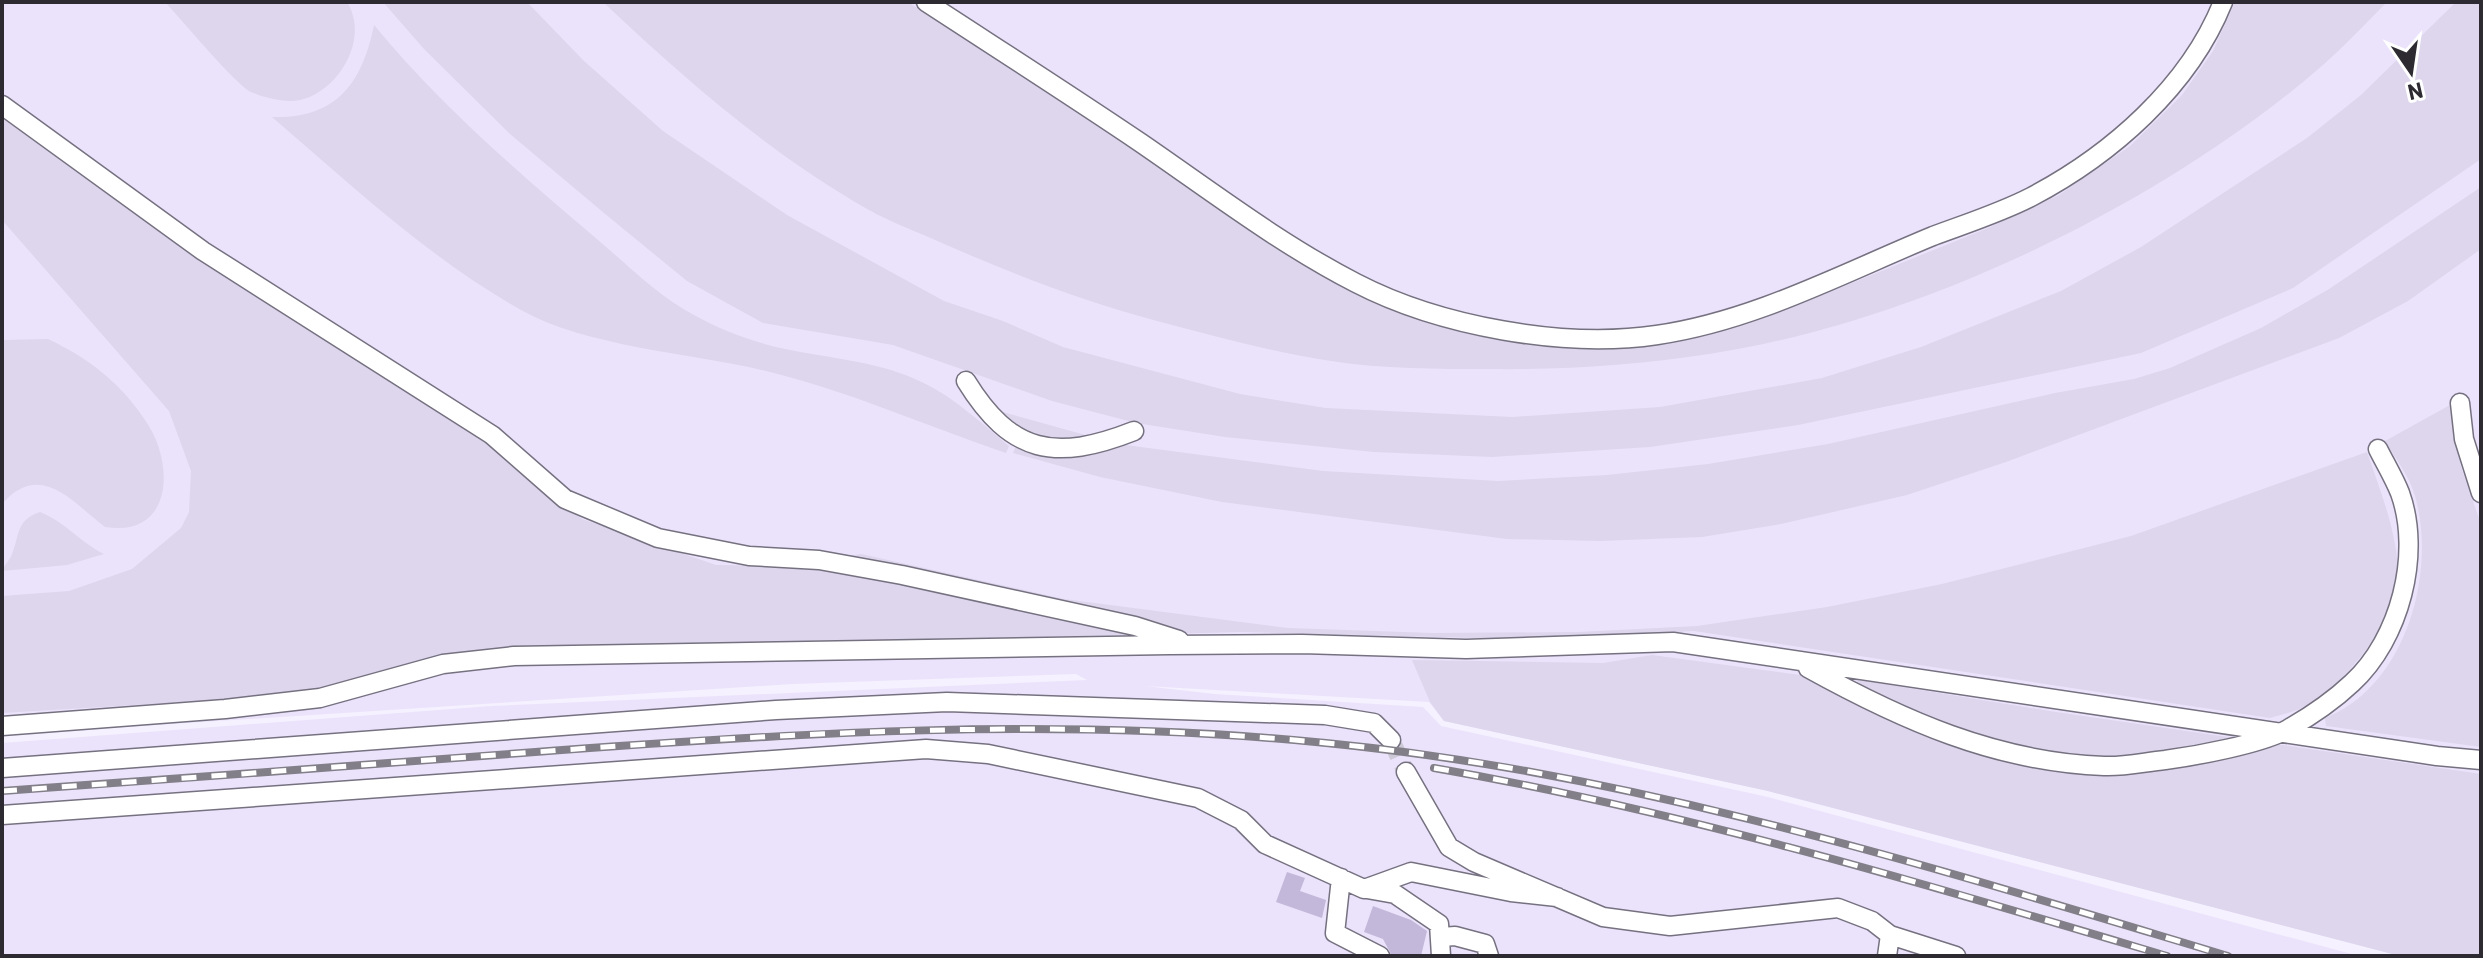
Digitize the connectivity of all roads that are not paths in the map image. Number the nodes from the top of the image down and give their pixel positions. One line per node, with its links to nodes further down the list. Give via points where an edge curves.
1 (926, 2): 2 (lane, via 1357,283 1422,309 1510,332 1590,338 1656,335 1744,315 2030,198 2100,153 2166,95 2213,27)
2 (2223, 2)
3 (2, 105): 9 (lane, via 203,251 492,435 565,499 658,538 749,556 819,560 902,575 1135,626)
4 (966, 381): 6 (lane, via 997,424 1027,443 1081,446)
5 (2460, 403): 8 (lane, via 2464,439)
6 (1134, 431)
7 (2378, 449): 12 (lane, via 2400,493 2409,542 2404,587 2383,644 2353,683)
8 (2481, 493)
9 (1185, 644): 10 (lane, via 1466,649 1673,642); 11 (lane, via 514,656 443,664 320,698)
10 (1799, 663): 12 (lane); 12 (lane, via 1921,726 1984,748 2044,760 2107,766 2180,758)
11 (2, 726)
12 (2286, 731): 14 (lane)
13 (1391, 740): 15 (lane, via 1374,723 1325,715 947,702)
14 (2481, 760)
15 (2, 768)
16 (1406, 772): 20 (lane, via 1449,847)
17 (2, 815): 18 (lane, via 926,749 988,754 1198,798 1241,820 1265,844)
18 (1341, 878): 19 (lane); 23 (lane, via 1335,933)
19 (1364, 889): 20 (lane, via 1411,872); 22 (lane, via 1395,894 1427,912 1439,924)
20 (1557, 897): 21 (lane, via 1603,917 1670,926 1838,908 1872,921)
21 (1890, 935): 25 (lane); 26 (lane)
22 (1441, 947): 24 (lane, via 1455,936 1485,944)
23 (1380, 956)
24 (1489, 956)
25 (1887, 956)
26 (1956, 956)

